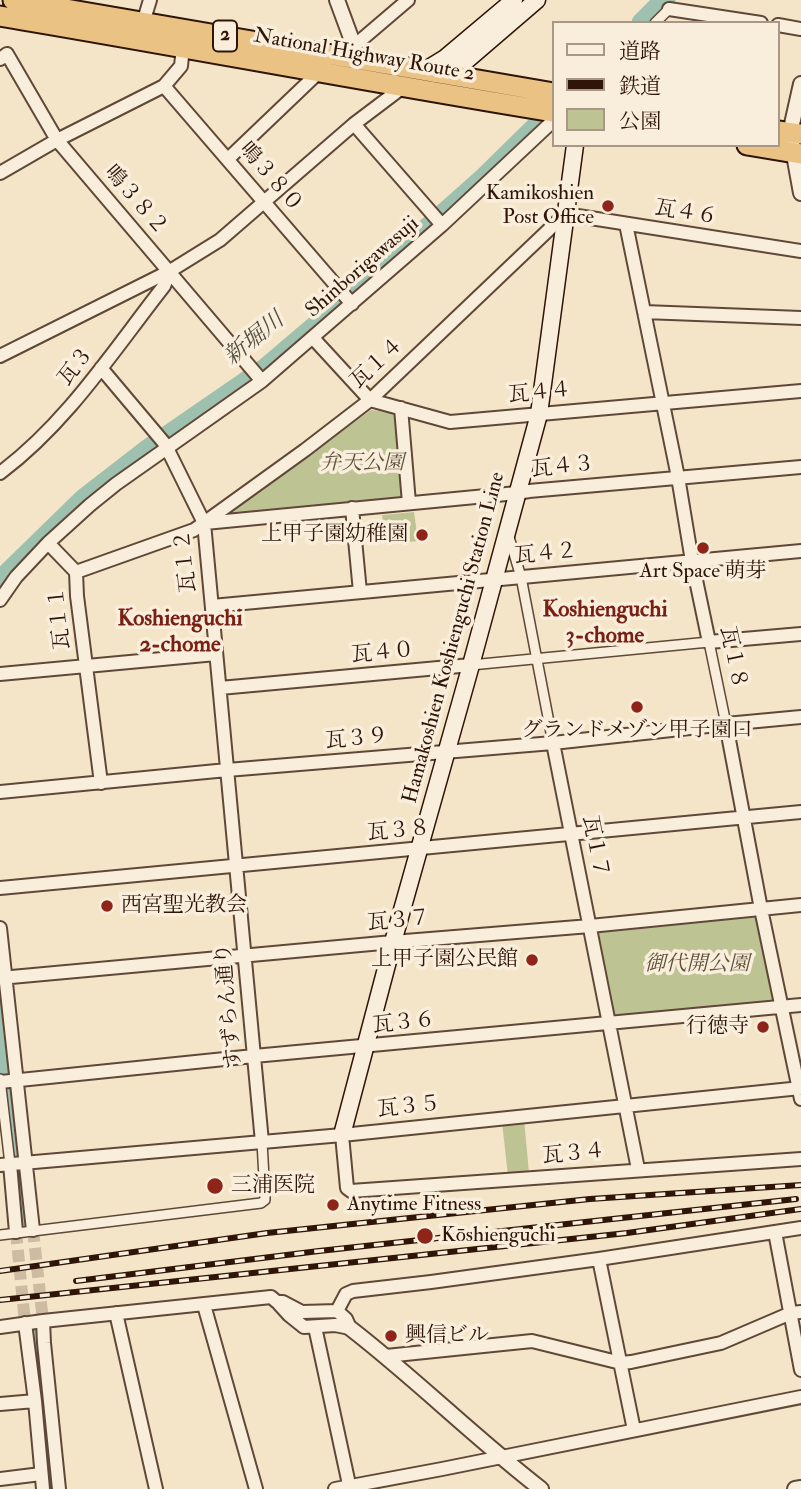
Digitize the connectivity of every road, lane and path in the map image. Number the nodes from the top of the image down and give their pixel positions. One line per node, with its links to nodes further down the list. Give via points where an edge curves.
1 (13, 0): 11 (highway, National Highway Route 2 / 2)
2 (150, 0): 11 (street)
3 (337, 0): 15 (street)
4 (408, 0): 15 (street)
5 (514, 0): 18 (main road)
6 (537, 0): 18 (main road, via 466,61)
7 (674, 5): 9 (street); 10 (street)
8 (0, 16): 14 (highway, National Highway Route 2 / 2)
9 (714, 20)
10 (657, 21)
11 (143, 23): 15 (highway, National Highway Route 2 / 2)
12 (780, 25): 13 (street)
13 (801, 29)
14 (183, 47): 17 (highway, National Highway Route 2 / 2); 20 (street, via 181,66)
15 (353, 52): 18 (highway, National Highway Route 2 / 2)
16 (0, 60): 26 (street, 鳴３８２, via 8,54)
17 (319, 72): 21 (highway, National Highway Route 2 / 2); 29 (street)
18 (430, 73): 21 (main road); 22 (highway, National Highway Route 2 / 2)
19 (801, 84): 27 (street)
20 (164, 86): 26 (street); 29 (street, 鳴３８０)
21 (402, 87): 23 (highway, National Highway Route 2 / 2); 25 (street)
22 (552, 93)
23 (552, 112)
24 (552, 122): 34 (street, Shinborigawasuji)
25 (354, 124): 32 (street); 34 (street)
26 (57, 140): 30 (street); 37 (street, 鳴３８２)
27 (793, 141): 31 (street)
28 (575, 147): 33 (main road, Hamakoshien Koshienguchi Station Line)
29 (228, 159): 32 (street, 鳴３８０)
30 (0, 173)
31 (801, 193)
32 (265, 202): 37 (street, via 220,240); 38 (street, 鳴３８０)
33 (564, 215): 35 (street, 瓦４６); 46 (street, 瓦１４); 49 (main road, Hamakoshien Koshienguchi Station Line)
34 (439, 221): 38 (street, Shinborigawasuji)
35 (626, 224): 36 (street, 瓦４６); 39 (street, 瓦１８)
36 (801, 251)
37 (170, 271): 42 (street); 43 (street, 瓦３, via 164,286); 44 (street, 鳴３８２)
38 (349, 300): 41 (street, Shinborigawasuji)
39 (644, 312): 40 (street); 47 (street, 瓦１８)
40 (801, 318)
41 (313, 338): 44 (street, Shinborigawasuji); 46 (street)
42 (0, 356)
43 (101, 368): 50 (street, 瓦１２); 52 (street, 瓦３, via 72,406)
44 (258, 376): 50 (street, Shinborigawasuji, via 200,423)
45 (801, 391): 47 (street, 瓦４４)
46 (370, 400): 48 (street, 瓦４４); 57 (street, 瓦１４)
47 (662, 403): 49 (street, 瓦４４); 53 (street, 瓦１８)
48 (401, 408): 49 (street, 瓦４４, via 450,422); 55 (street)
49 (539, 414): 54 (main road, Hamakoshien Koshienguchi Station Line)
50 (164, 443): 57 (street, 瓦１２); 59 (street, Shinborigawasuji)
51 (801, 467): 53 (street, 瓦４３)
52 (0, 473)
53 (678, 477): 54 (street, 瓦４３); 61 (street, 瓦１８)
54 (517, 493): 55 (street, 瓦４３); 58 (main road, Hamakoshien Koshienguchi Station Line)
55 (409, 503): 56 (street, 瓦４３)
56 (352, 508): 57 (street, 瓦４３); 65 (street)
57 (204, 523): 62 (street); 67 (street, 瓦１２)
58 (507, 532): 63 (street, 瓦１７); 64 (main road, Hamakoshien Koshienguchi Station Line)
59 (48, 543): 62 (street, 瓦１１); 66 (street, Shinborigawasuji)
60 (801, 551): 61 (street, 瓦４２)
61 (692, 561): 63 (street, 瓦４２); 69 (street, 瓦１８)
62 (76, 572): 73 (street, 瓦１１)
63 (521, 577): 64 (street, 瓦４２); 71 (street, 瓦１７)
64 (494, 579): 65 (street, 瓦４２); 72 (main road, Hamakoshien Koshienguchi Station Line)
65 (360, 592): 67 (street, 瓦４２)
66 (0, 600)
67 (212, 606): 70 (street, 瓦１２)
68 (801, 634): 69 (street, 瓦４０)
69 (709, 642): 71 (street, 瓦４０); 77 (street, 瓦１８)
70 (216, 654): 73 (street); 75 (street, 瓦１２)
71 (537, 659): 72 (street, 瓦４０); 78 (street, 瓦１７)
72 (471, 665): 75 (street, 瓦４０); 79 (main road, Hamakoshien Koshienguchi Station Line)
73 (86, 666): 74 (street); 81 (street, 瓦１１)
74 (0, 674)
75 (219, 688): 80 (street, 瓦１２)
76 (801, 717): 77 (street, 瓦３９)
77 (726, 724): 78 (street, 瓦３９); 84 (street, 瓦１８)
78 (553, 743): 79 (street, 瓦３９); 85 (street, 瓦１７)
79 (445, 751): 80 (street, 瓦３９); 86 (main road, Hamakoshien Koshienguchi Station Line)
80 (227, 770): 81 (street, 瓦３９); 87 (street, 瓦１２)
81 (100, 783): 82 (street, 瓦３９)
82 (0, 792)
83 (801, 812): 84 (street, 瓦３８)
84 (744, 818): 85 (street, 瓦３８); 90 (street, 瓦１８)
85 (572, 834): 86 (street, 瓦３８); 91 (street, 瓦１７)
86 (419, 849): 87 (street, 瓦３８); 93 (main road, Hamakoshien Koshienguchi Station Line)
87 (236, 866): 88 (street, 瓦３８); 94 (street, すずらん通り)
88 (0, 888)
89 (801, 905): 90 (street, 瓦３７)
90 (761, 909): 91 (street, 瓦３７); 97 (street, 瓦１８)
91 (590, 926): 93 (street, 瓦３７); 98 (street, 瓦１７)
92 (0, 928): 95 (street)
93 (393, 942): 94 (street, 瓦３７); 99 (main road, Hamakoshien Koshienguchi Station Line)
94 (244, 956): 95 (street, 瓦３７); 100 (street, すずらん通り)
95 (2, 978): 101 (street)
96 (801, 1005): 97 (street, 瓦３６)
97 (782, 1007): 98 (street, 瓦３６); 102 (street, 瓦１８)
98 (610, 1023): 99 (street, 瓦３６); 103 (street, 瓦１７)
99 (365, 1047): 100 (street, 瓦３６); 104 (main road, Hamakoshien Koshienguchi Station Line)
100 (254, 1056): 101 (street, 瓦３６); 105 (street, すずらん通り)
101 (5, 1081): 107 (street)
102 (800, 1092): 103 (street, 瓦３５)
103 (626, 1105): 104 (street, 瓦３５); 108 (street, 瓦１７)
104 (342, 1135): 105 (street, 瓦３５); 108 (street, 瓦３４, via 351,1191)
105 (262, 1142): 107 (street, 瓦３５); 110 (street, via 265,1200 261,1203)
106 (801, 1159): 108 (street, 瓦３４)
107 (14, 1164): 110 (street); 112 (street)
108 (638, 1170)
109 (801, 1228): 111 (street)
110 (33, 1230): 112 (street)
111 (775, 1231): 114 (street); 117 (street)
112 (16, 1232): 113 (street)
113 (0, 1235)
114 (599, 1259): 119 (street, via 353,1290 346,1294); 125 (street)
115 (277, 1302): 116 (street, via 271,1297); 119 (street, via 302,1312); 123 (street, via 304,1327)
116 (204, 1304): 118 (street); 139 (street)
117 (796, 1312): 125 (street, via 721,1343); 126 (street)
118 (116, 1313): 120 (street); 138 (street)
119 (344, 1319): 123 (street); 124 (street)
120 (43, 1321): 121 (street); 137 (street)
121 (25, 1323): 122 (street); 128 (street)
122 (0, 1327)
123 (315, 1327): 134 (street)
124 (386, 1356): 125 (street, via 532,1341); 131 (street)
125 (621, 1363): 130 (street)
126 (801, 1370)
127 (801, 1397): 130 (street)
128 (35, 1401): 129 (street); 132 (street)
129 (0, 1404)
130 (634, 1430): 131 (street)
131 (500, 1457): 134 (street); 141 (street)
132 (41, 1474): 133 (street); 136 (street)
133 (0, 1479)
134 (350, 1488): 140 (street)
135 (801, 1488): 142 (street)
136 (43, 1489)
137 (59, 1489)
138 (156, 1489)
139 (256, 1489)
140 (335, 1489)
141 (541, 1489)
142 (795, 1489)

